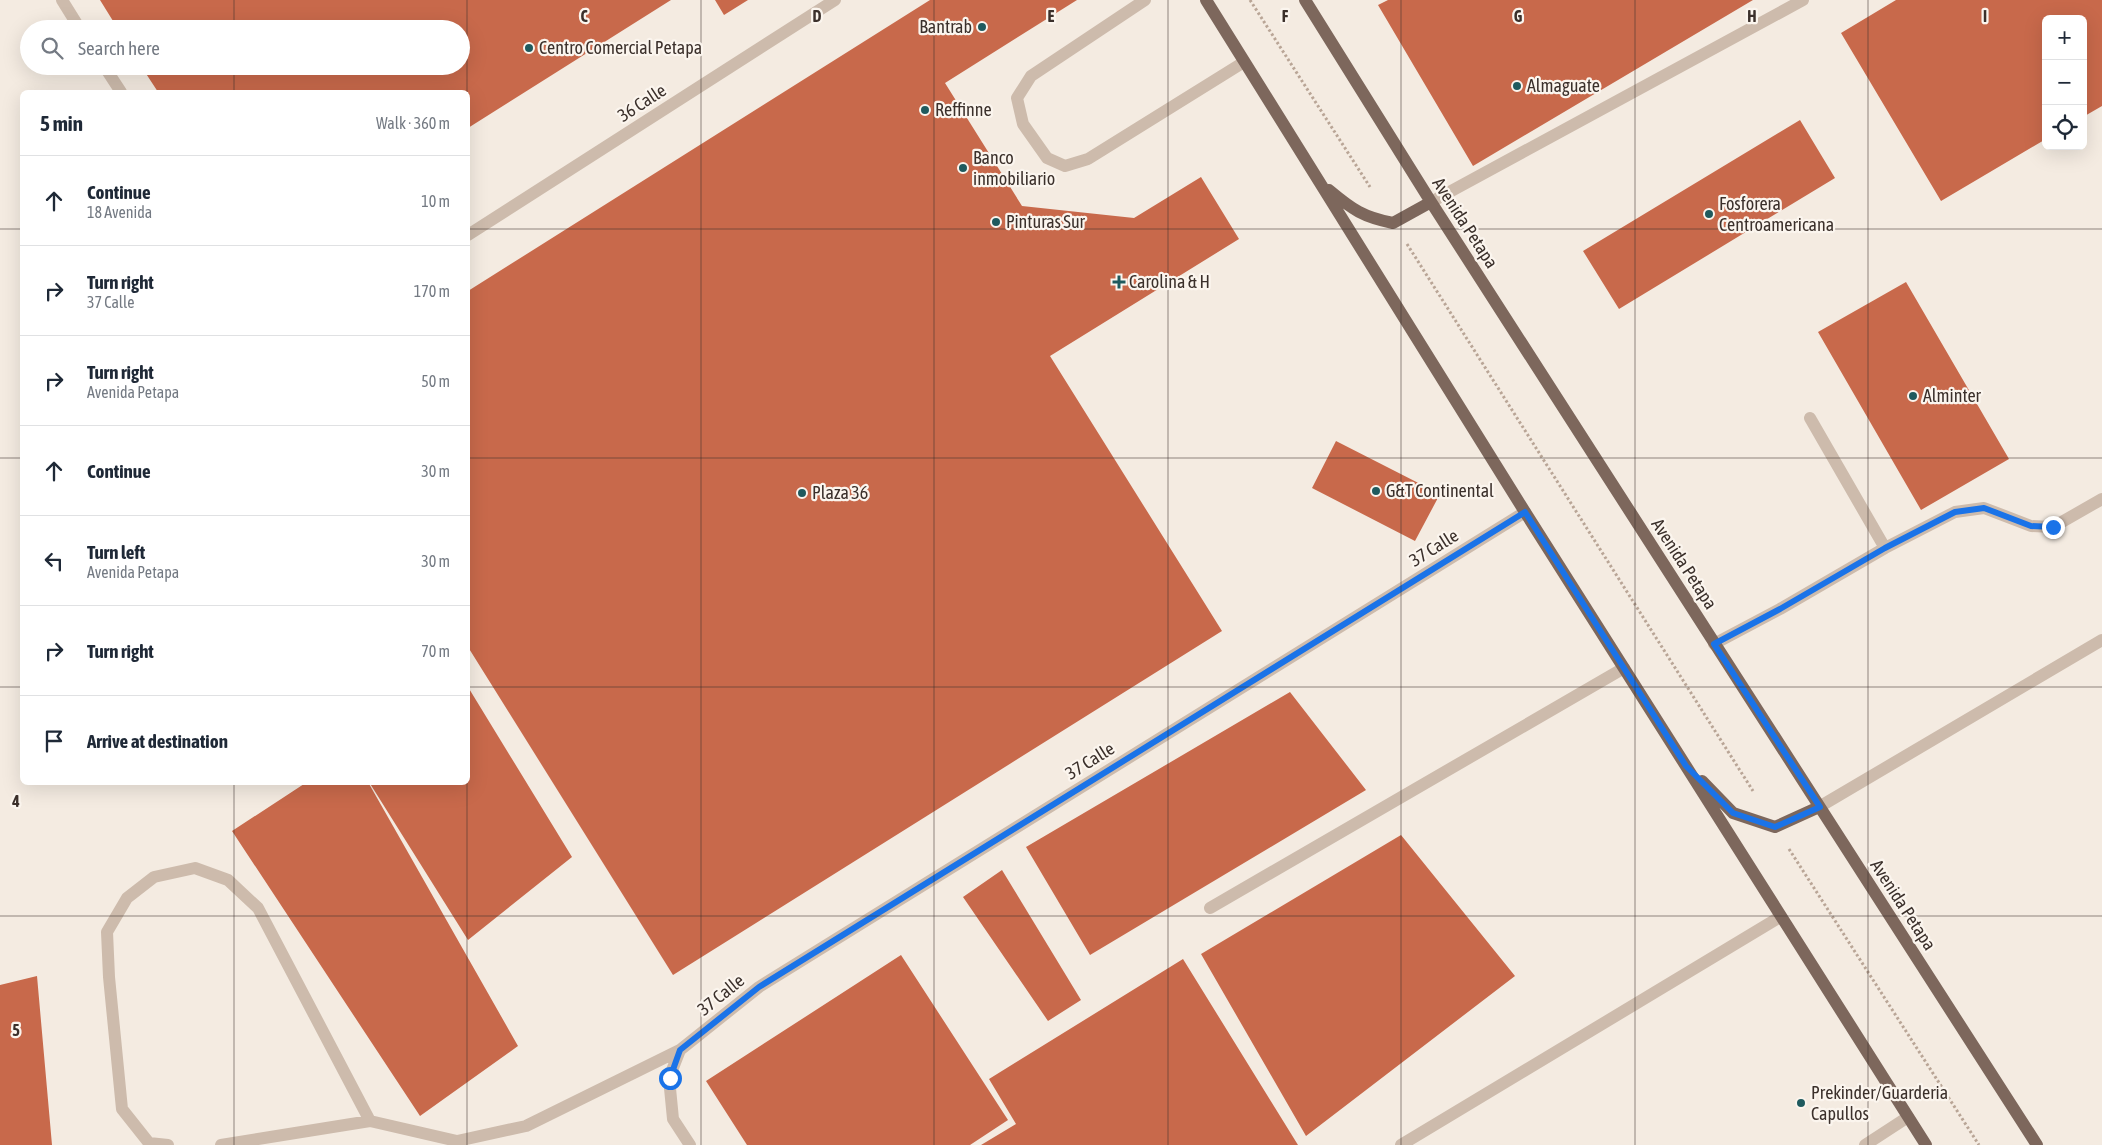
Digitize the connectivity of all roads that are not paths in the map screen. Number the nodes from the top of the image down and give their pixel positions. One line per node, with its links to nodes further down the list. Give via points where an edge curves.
1 (62, 0): 7 (street)
2 (835, 0): 13 (street, 36 Calle)
3 (1145, 0): 8 (street, via 1031,76 1017,98 1023,124 1047,158 1065,166 1088,158)
4 (1206, 0): 8 (main road)
5 (1305, 0): 12 (main road, Avenida Petapa)
6 (1803, 0): 12 (street)
7 (74, 20)
8 (1244, 62): 11 (main road)
9 (110, 75): 10 (street)
10 (120, 90)
11 (1319, 182): 12 (main road, via 1350,209 1370,218 1394,223); 16 (main road)
12 (1430, 202): 19 (main road, Avenida Petapa)
13 (470, 234)
14 (1810, 418): 17 (street)
15 (2102, 499): 17 (street, via 2053,527 2031,526 1984,508 1955,512)
16 (1525, 512): 20 (main road); 25 (street, 37 Calle, via 759,987)
17 (1885, 548): 19 (street)
18 (2102, 640): 22 (street)
19 (1714, 644): 22 (main road, Avenida Petapa)
20 (1624, 668): 21 (main road); 23 (street)
21 (1686, 766): 22 (main road, via 1733,813 1775,827); 24 (main road)
22 (1820, 807): 34 (main road, Avenida Petapa)
23 (1210, 908)
24 (1780, 917): 26 (main road); 31 (street)
25 (680, 1050): 27 (street, 37 Calle, via 526,1126 457,1141); 30 (street, via 670,1078 673,1119)
26 (1908, 1117): 32 (street); 33 (main road)
27 (370, 1121): 28 (street, via 258,908 228,880 196,868 154,877 127,898 107,932 122,1108 149,1142); 29 (street)
28 (168, 1145)
29 (221, 1145)
30 (690, 1145)
31 (1401, 1145)
32 (1865, 1145)
33 (1926, 1145)
34 (2037, 1145)

